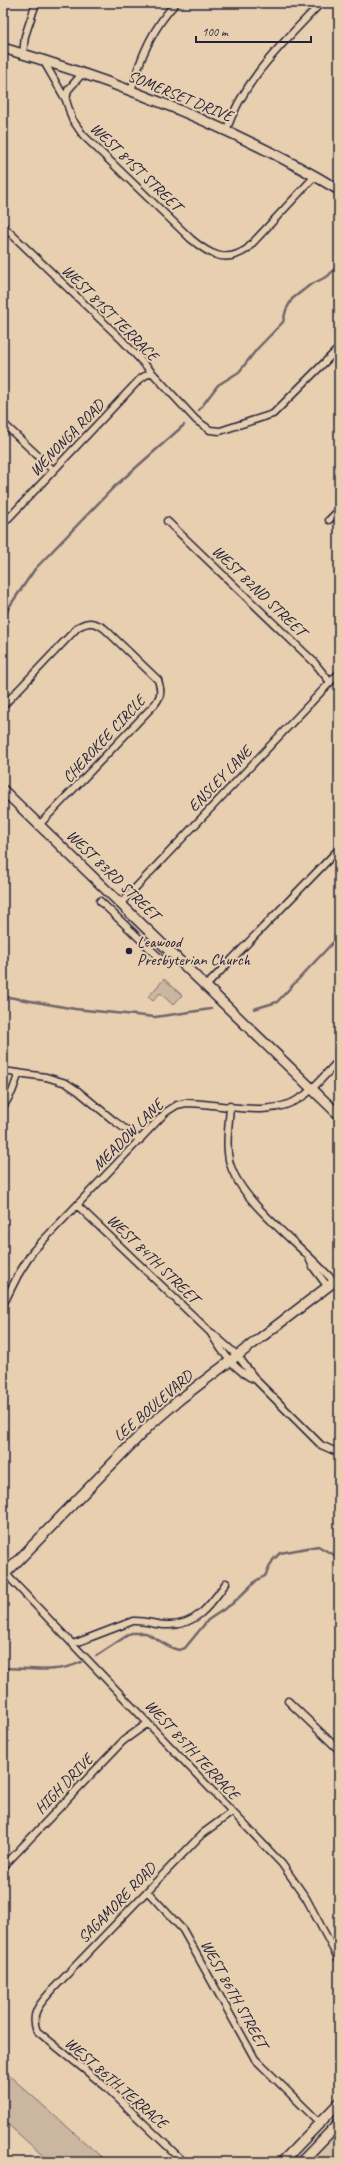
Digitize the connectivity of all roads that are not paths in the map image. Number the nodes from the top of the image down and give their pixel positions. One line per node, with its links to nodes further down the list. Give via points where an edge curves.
1 (36, 3): 5 (street, via 25,36)
2 (176, 3): 8 (street, via 151,39)
3 (321, 3): 10 (street, via 277,49 253,79 233,113)
4 (3, 48): 5 (street, SOMERSET DRIVE)
5 (23, 54): 6 (street, SOMERSET DRIVE)
6 (42, 60): 7 (street, SOMERSET DRIVE); 9 (street, WEST 81ST STREET)
7 (82, 74): 8 (street, SOMERSET DRIVE); 9 (street, via 68,90)
8 (131, 92): 10 (street, SOMERSET DRIVE)
9 (66, 100): 11 (street, WEST 81ST STREET, via 72,119 83,135 199,246 218,257 241,253 252,244)
10 (226, 131): 11 (street, SOMERSET DRIVE)
11 (315, 176): 12 (street, SOMERSET DRIVE)
12 (338, 189)
13 (3, 226): 15 (street, WEST 81ST TERRACE, via 122,340)
14 (339, 348): 15 (street, WEST 81ST TERRACE, via 273,414 220,431 210,430 196,420)
15 (150, 372): 17 (street, WENONGA ROAD, via 140,379)
16 (3, 423): 17 (street)
17 (53, 470): 21 (street, WENONGA ROAD)
18 (339, 510): 19 (street)
19 (329, 520)
20 (167, 521): 23 (street, WEST 82ND STREET, via 314,662)
21 (3, 524)
22 (339, 673): 23 (street, ENSLEY LANE)
23 (330, 682): 29 (street, ENSLEY LANE)
24 (3, 706): 26 (street, CHEROKEE CIRCLE, via 78,627 87,622 97,623 158,680 160,698)
25 (4, 792): 26 (street, WEST 83RD STREET)
26 (40, 825): 29 (street, WEST 83RD STREET)
27 (339, 849): 31 (street)
28 (100, 902): 30 (street)
29 (121, 903): 31 (street, WEST 83RD STREET)
30 (163, 961)
31 (206, 986): 35 (street, WEST 83RD STREET)
32 (339, 1060): 35 (street, MEADOW LANE)
33 (3, 1071): 34 (street)
34 (19, 1073): 37 (street); 39 (street, via 46,1077 72,1087)
35 (312, 1088): 36 (street, MEADOW LANE, via 291,1102 272,1108 260,1110); 38 (street, WEST 83RD STREET)
36 (230, 1106): 39 (street, MEADOW LANE, via 186,1102 177,1105 166,1112); 41 (street, via 228,1149 235,1175 253,1200 309,1258 313,1267)
37 (3, 1107)
38 (339, 1115)
39 (140, 1140): 40 (street, MEADOW LANE)
40 (78, 1205): 42 (street, MEADOW LANE, via 28,1258); 43 (street, WEST 84TH STREET, via 210,1332 221,1339)
41 (334, 1282): 43 (street, LEE BOULEVARD)
42 (3, 1305)
43 (235, 1358): 44 (street, WEST 84TH STREET, via 326,1448); 45 (street, LEE BOULEVARD, via 150,1425)
44 (339, 1453)
45 (4, 1574): 47 (street, WEST 85TH TERRACE)
46 (226, 1583): 47 (street, via 206,1609 191,1622 166,1625 133,1621)
47 (73, 1644): 49 (street, WEST 85TH TERRACE)
48 (288, 1701): 50 (street)
49 (148, 1723): 51 (street, WEST 85TH TERRACE); 52 (street, HIGH DRIVE, via 123,1741)
50 (339, 1750)
51 (232, 1812): 53 (street, SAGAMORE ROAD, via 202,1834); 54 (street, WEST 85TH TERRACE, via 293,1878)
52 (3, 1867)
53 (147, 1891): 55 (street, SAGAMORE ROAD, via 39,2005 35,2011); 57 (street, WEST 86TH STREET, via 183,1930 255,2059)
54 (339, 1960)
55 (34, 2022): 59 (street, WEST 86TH TERRACE, via 37,2031 106,2087)
56 (339, 2103): 57 (street)
57 (320, 2123): 60 (street)
58 (339, 2123): 61 (street)
59 (184, 2162)
60 (282, 2162)
61 (302, 2162)

